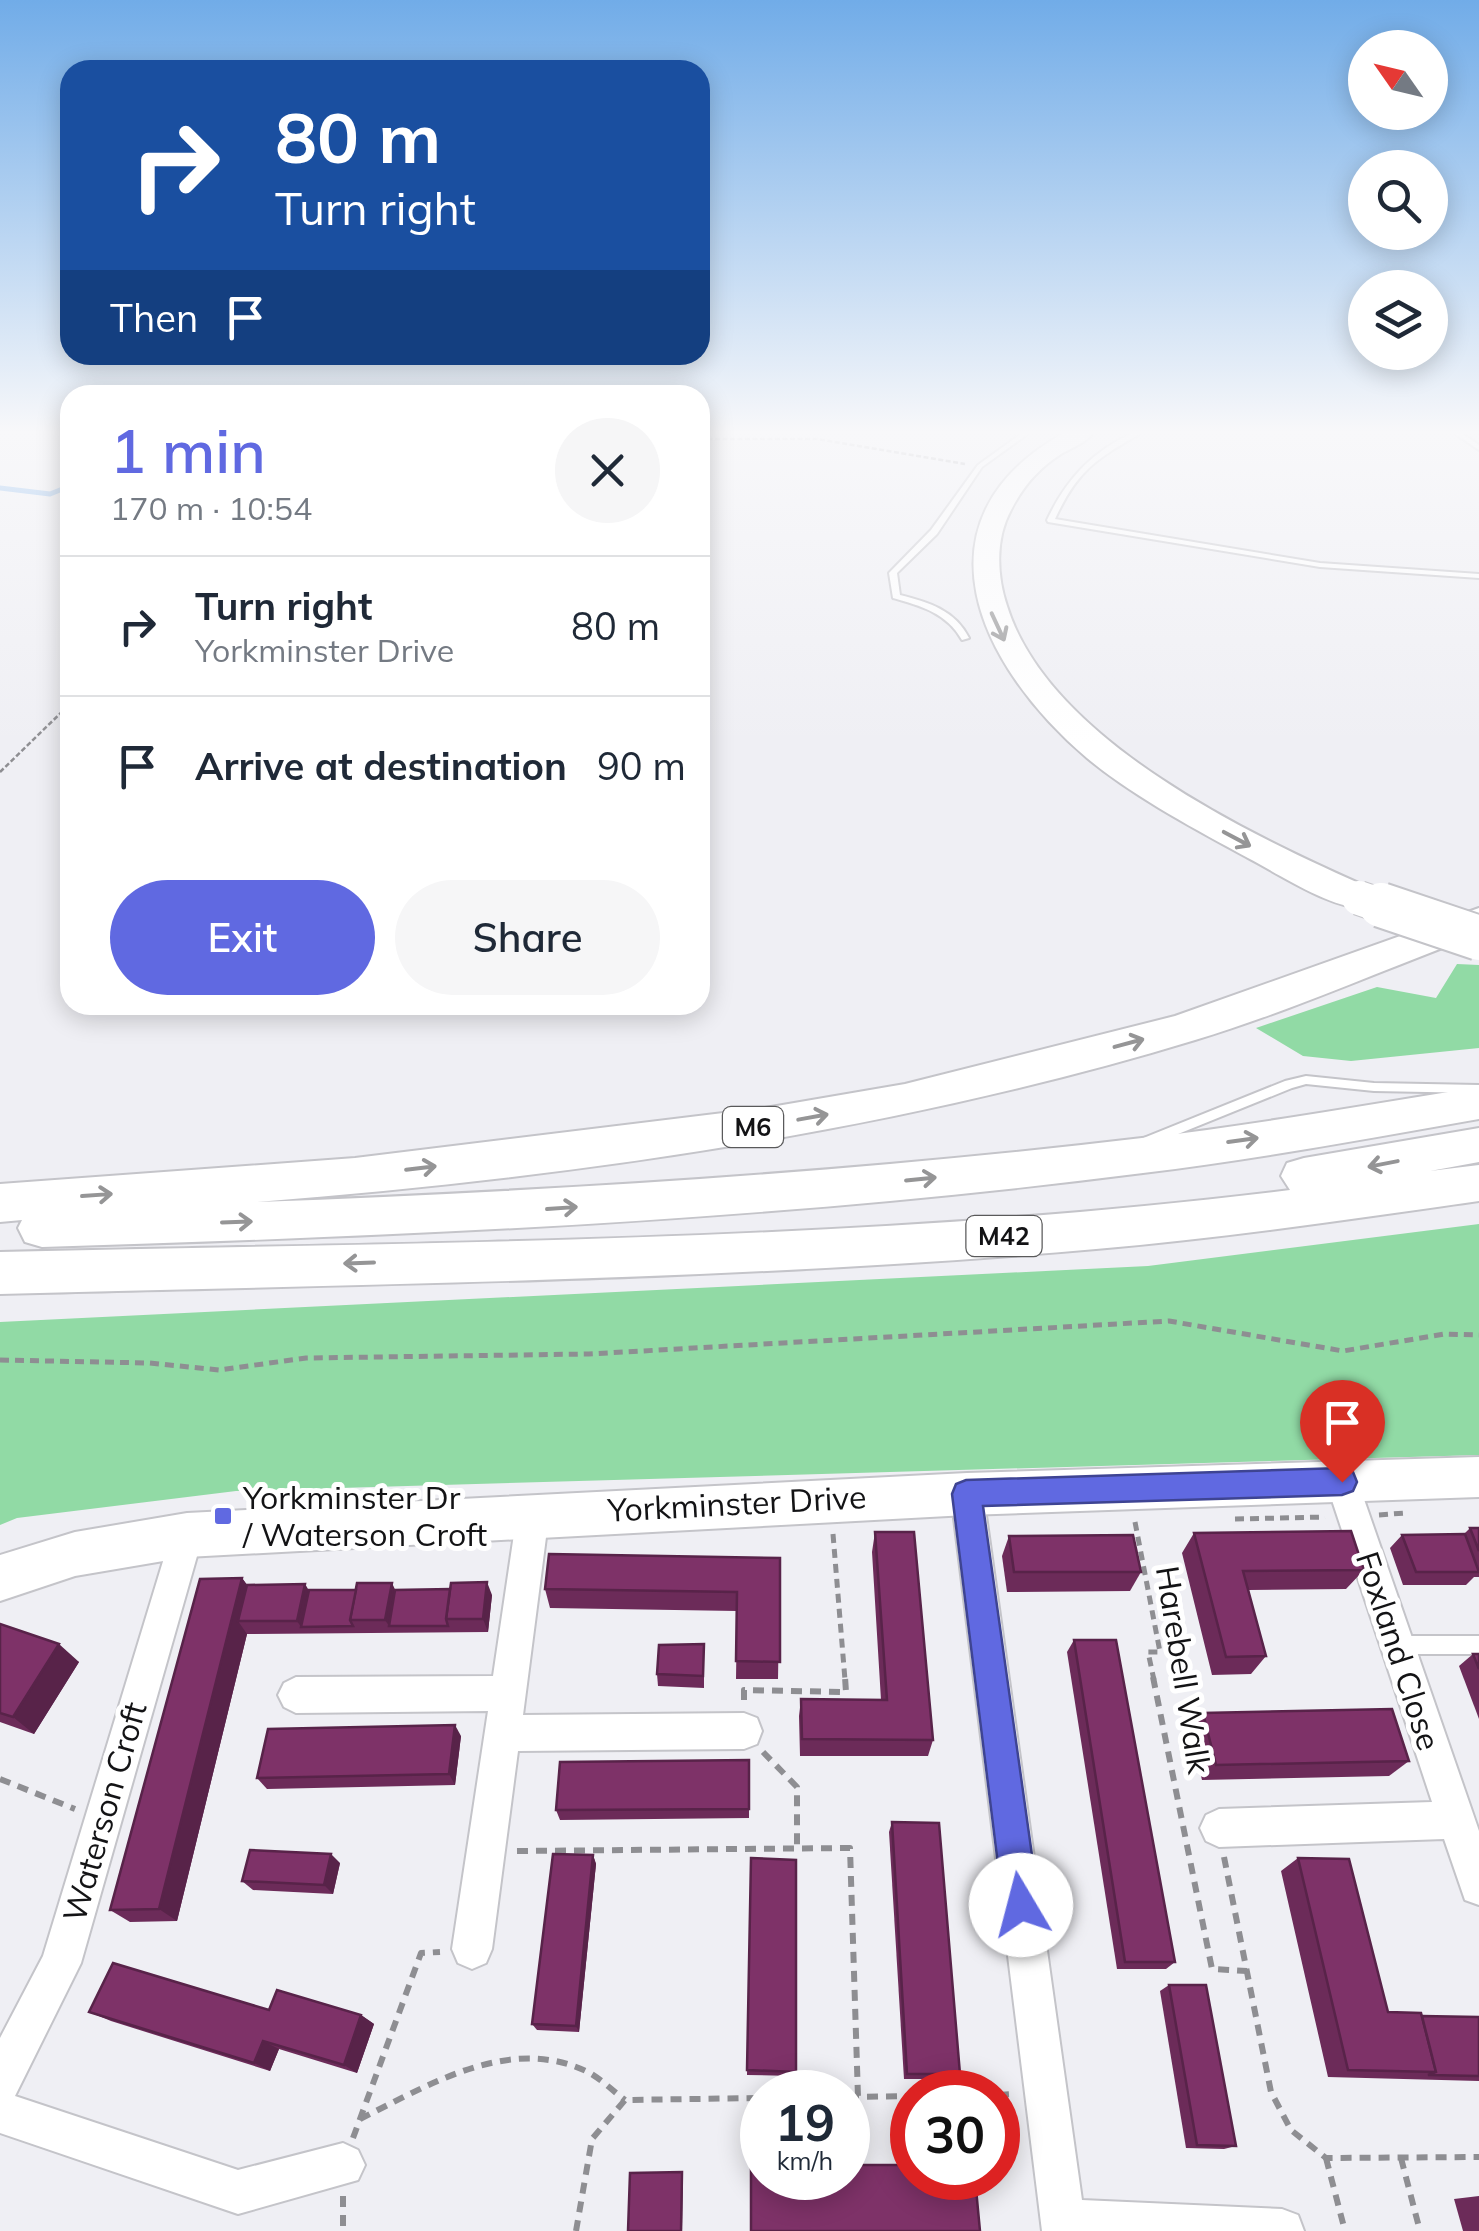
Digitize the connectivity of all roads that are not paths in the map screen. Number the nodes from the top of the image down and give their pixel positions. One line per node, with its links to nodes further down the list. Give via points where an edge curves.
1 (929, 537): 5 (lane, via 893,573 896,596 932,606)
2 (987, 537): 7 (highway, one-way to 7, bridge, via 986,582 1000,636 1096,749 1218,828 1359,898)
3 (1156, 537): 4 (lane, via 1320,564)
4 (1479, 576)
5 (966, 638)
6 (1479, 919): 13 (highway, M6, one-way to 6, via 355,1176 765,1125 905,1100 1185,1028)
7 (1479, 938)
8 (1479, 1089): 11 (lane, via 1306,1080)
9 (1479, 1103): 11 (highway, one-way to 9)
10 (1479, 1145): 15 (highway, one-way to 15, via 1087,1206)
11 (1102, 1161): 14 (highway, one-way to 11, via 487,1213 799,1192)
12 (1479, 1183): 15 (highway, M42, via 1044,1234)
13 (0, 1202)
14 (0, 1229)
15 (526, 1258): 16 (highway, one-way to 16)
16 (0, 1274)
17 (1479, 1478): 19 (street, Yorkminster Drive)
18 (966, 1494): 19 (street, Yorkminster Drive); 20 (street, Yorkminster Drive); 36 (street)
19 (1348, 1499): 23 (street, Foxland Close)
20 (533, 1514): 21 (street, Yorkminster Drive); 25 (street)
21 (188, 1535): 22 (street, Yorkminster Drive, via 75,1554); 33 (street, Waterson Croft, via 60,1963)
22 (0, 1578)
23 (1396, 1645): 24 (lane); 29 (street, Foxland Close)
24 (1479, 1645)
25 (510, 1692): 26 (street); 28 (street)
26 (296, 1696)
27 (744, 1732): 28 (street)
28 (505, 1733): 32 (street)
29 (1454, 1820): 30 (street); 31 (street, Foxland Close)
30 (1218, 1828)
31 (1479, 1886)
32 (472, 1949)
33 (0, 2081)
34 (0, 2112): 35 (street, via 238,2192)
35 (344, 2165)
36 (1063, 2226): 37 (street)
37 (1282, 2231)

